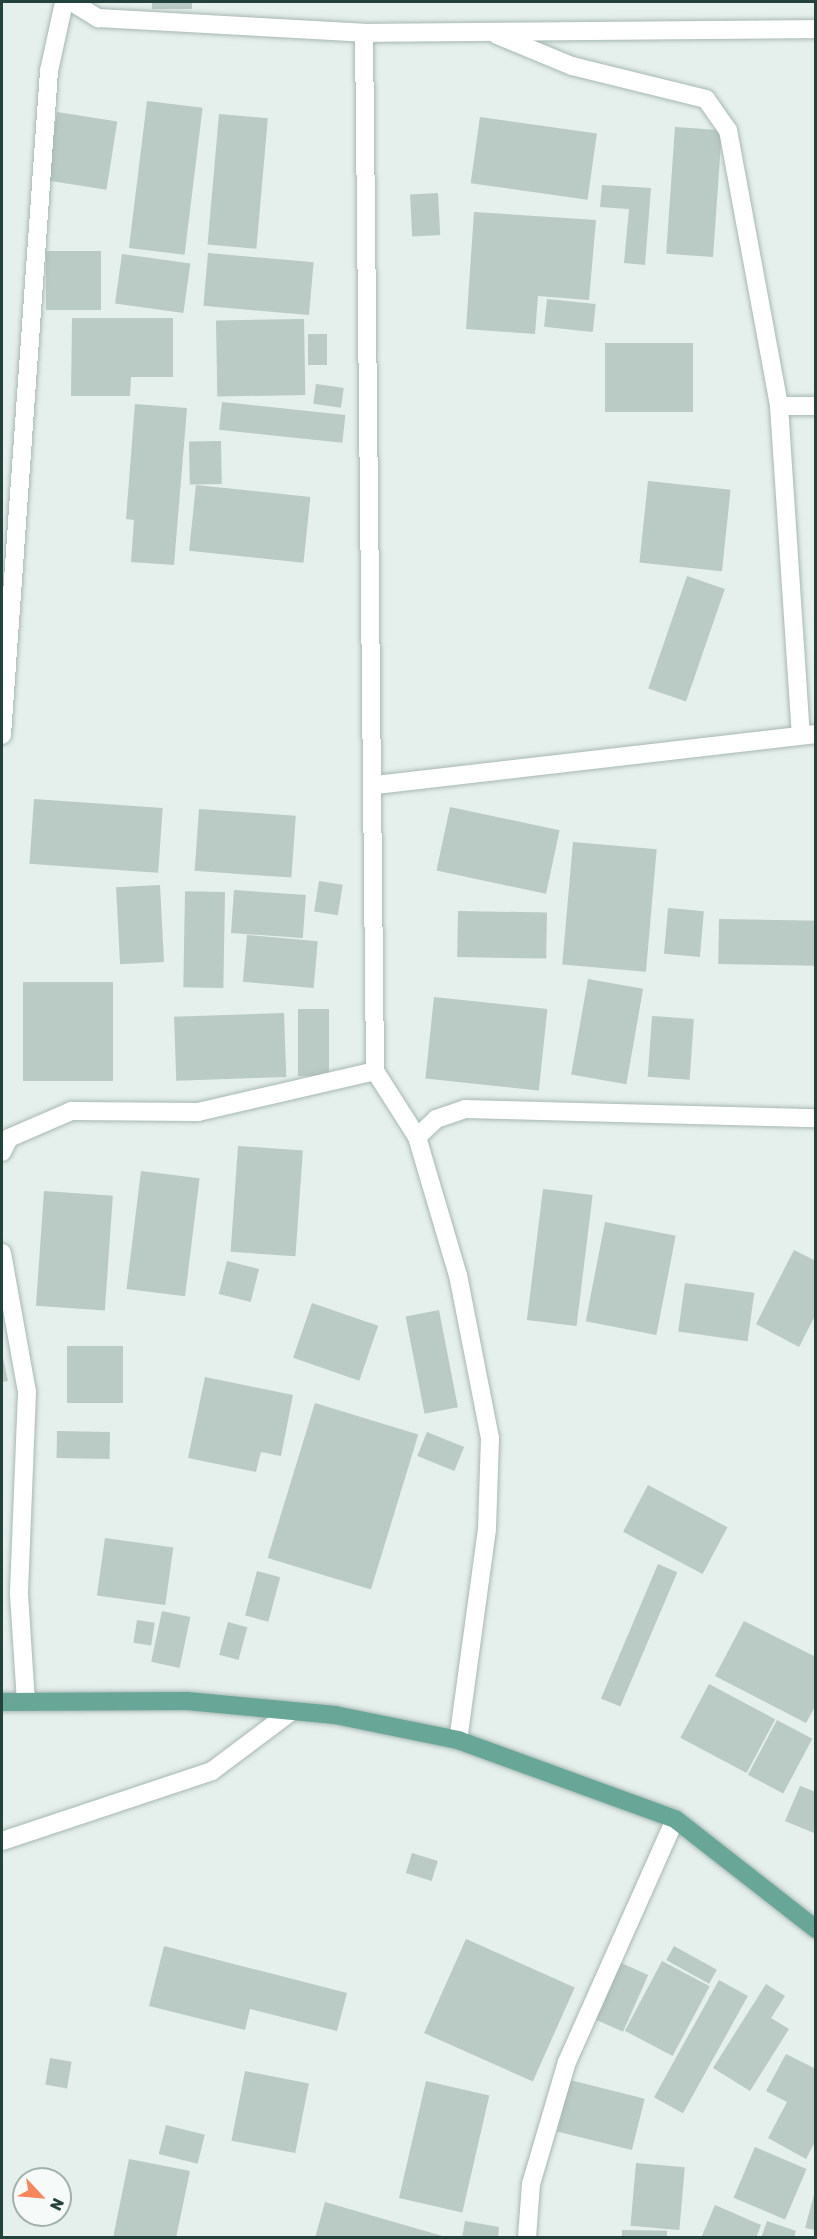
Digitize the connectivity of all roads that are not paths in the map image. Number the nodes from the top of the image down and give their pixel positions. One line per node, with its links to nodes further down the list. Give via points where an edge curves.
1 (64, 2): 9 (street, via 49,70)
2 (72, 2): 4 (street, via 98,18)
3 (816, 29): 5 (street)
4 (364, 33): 5 (street); 10 (street)
5 (497, 35): 6 (street, via 572,66 706,99 720,113 728,130)
6 (779, 406): 7 (street); 8 (street)
7 (816, 406)
8 (808, 733): 10 (street)
9 (2, 735)
10 (376, 785): 11 (street)
11 (375, 1071): 13 (street); 14 (street, via 198,1112 71,1111 9,1138)
12 (816, 1118): 13 (street, via 465,1109 436,1119)
13 (417, 1137): 19 (street, via 459,1275 490,1438 487,1529)
14 (2, 1152)
15 (2, 1253): 16 (street, via 27,1392 19,1594)
16 (26, 1701): 17 (main road); 18 (main road, via 187,1701)
17 (2, 1702)
18 (292, 1711): 19 (main road); 21 (street, via 212,1771)
19 (458, 1740): 20 (main road)
20 (675, 1819): 22 (main road); 23 (street, via 567,2062 531,2184)
21 (2, 1841)
22 (816, 1929)
23 (527, 2238)

